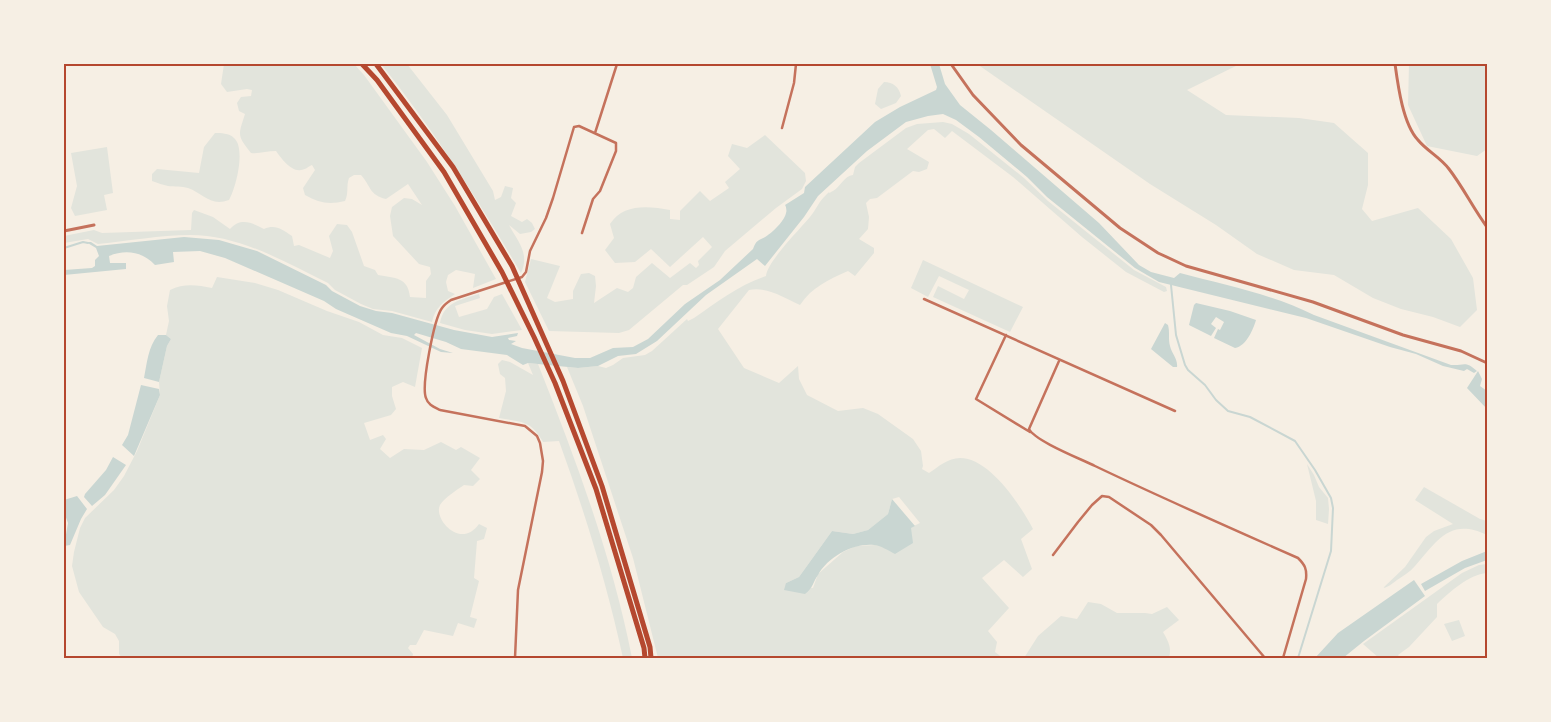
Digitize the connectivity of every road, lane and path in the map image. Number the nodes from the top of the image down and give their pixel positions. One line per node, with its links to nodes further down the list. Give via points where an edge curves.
1 (362, 64): 21 (highway, via 444,172 502,272 555,383 596,489)
2 (376, 64): 22 (highway, via 453,167 512,266 563,381 602,486)
3 (617, 64): 8 (street)
4 (796, 64): 7 (street)
5 (951, 64): 16 (street, via 973,95 1021,145 1120,228 1158,253 1186,266 1313,302 1403,335 1461,351)
6 (1395, 64): 10 (street, via 1411,132 1448,168)
7 (782, 128)
8 (596, 132): 12 (street, via 616,142 616,151 600,191 592,199); 20 (street, via 578,126 574,128 553,198 530,251 526,272 522,277 451,300 442,307 430,353 424,392 426,401 440,410 525,426 540,443 542,472 518,590)
9 (94, 225): 11 (street)
10 (1487, 227)
11 (64, 231)
12 (582, 233)
13 (924, 299): 14 (street)
14 (1006, 335): 15 (street); 18 (street, via 976,399)
15 (1059, 361): 17 (street); 18 (street, via 1029,428)
16 (1487, 363)
17 (1175, 411)
18 (1031, 432): 24 (street, via 1051,445 1163,498 1298,558 1307,571 1306,579)
19 (1053, 555): 23 (street, via 1092,505 1102,496 1109,497 1161,535)
20 (515, 658)
21 (645, 658)
22 (651, 658)
23 (1265, 658)
24 (1284, 658)

